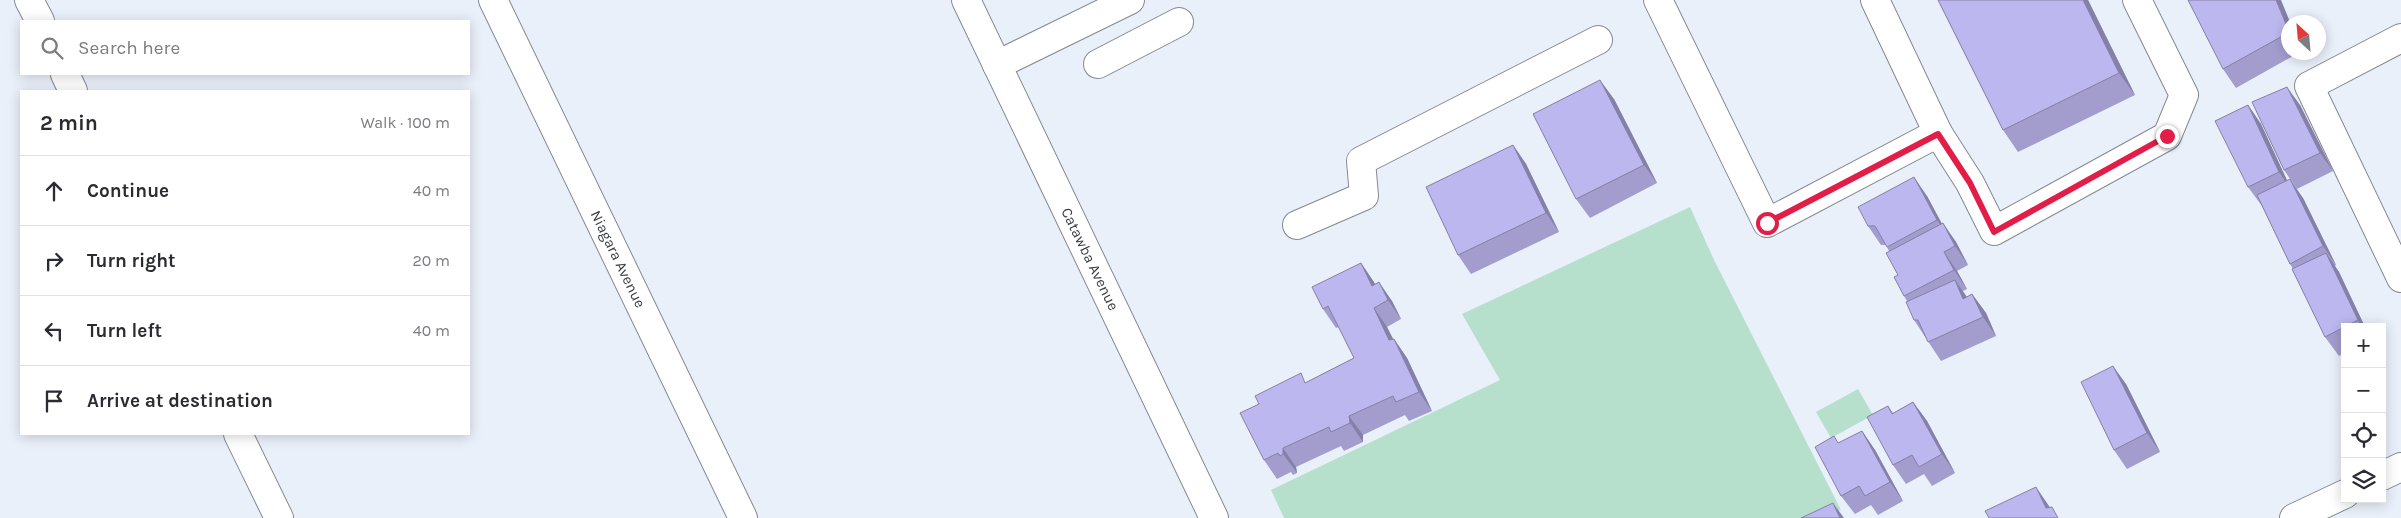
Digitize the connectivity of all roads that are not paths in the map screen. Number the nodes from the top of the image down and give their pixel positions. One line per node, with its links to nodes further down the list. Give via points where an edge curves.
1 (29, 0): 8 (street)
2 (493, 0): 24 (street, Niagara Avenue)
3 (966, 0): 13 (street, Catawba Avenue)
4 (1130, 0): 13 (street)
5 (1658, 0): 16 (street, via 1767,223)
6 (1875, 0): 16 (street)
7 (2137, 0): 16 (street, via 2184,95 2167,136 1994,232 1970,183)
8 (39, 20)
9 (1179, 22): 12 (street)
10 (2401, 38): 18 (street, via 2309,86)
11 (1598, 40): 17 (street, via 1361,161 1364,196)
12 (1098, 64)
13 (997, 65): 25 (street, Catawba Avenue)
14 (65, 75): 15 (street)
15 (73, 90)
16 (1938, 134)
17 (1297, 225)
18 (2401, 278)
19 (238, 435): 23 (street)
20 (2401, 467): 21 (street)
21 (2386, 474)
22 (2341, 496): 26 (street)
23 (279, 518)
24 (742, 518)
25 (1214, 518)
26 (2294, 518)

